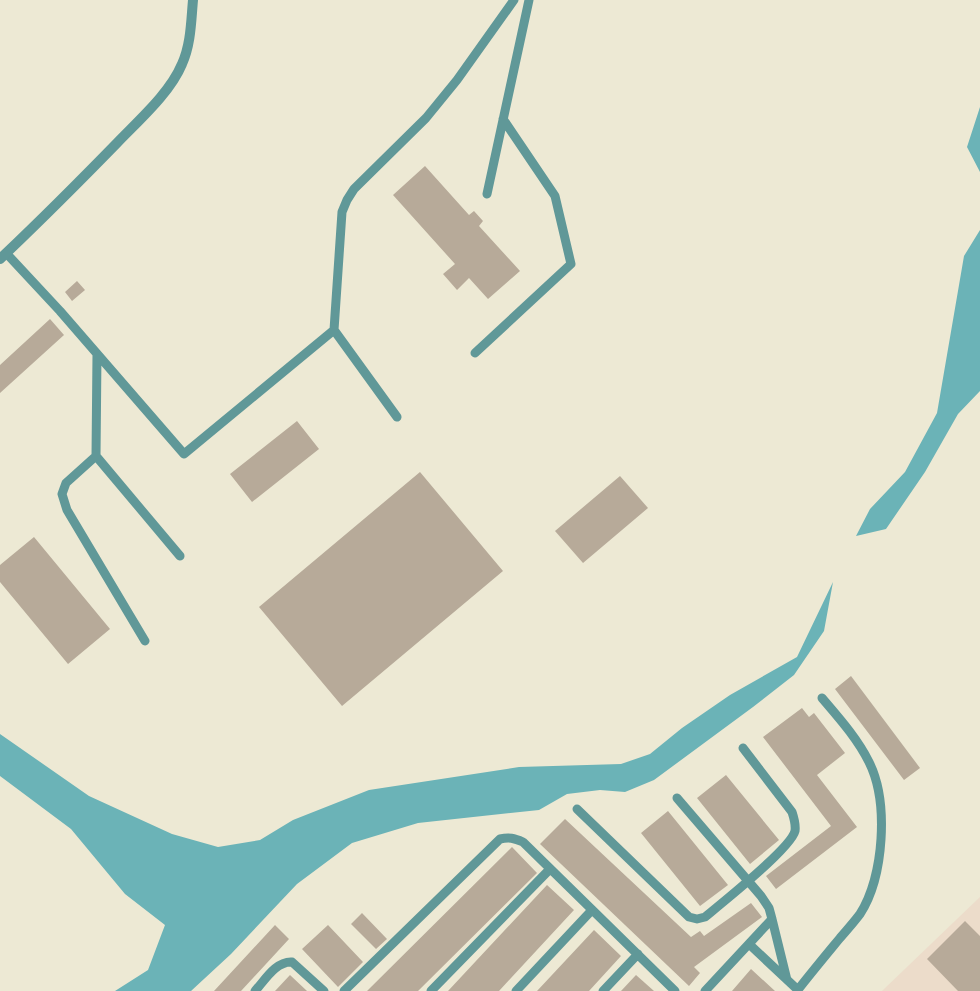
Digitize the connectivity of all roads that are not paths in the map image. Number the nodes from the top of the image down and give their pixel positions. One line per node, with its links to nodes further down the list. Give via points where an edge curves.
1 (192, 0): 6 (street, via 189,45 170,86 66,196)
2 (514, 0): 7 (lane, via 426,118 354,189 347,200 342,212)
3 (529, 0): 4 (lane)
4 (503, 119): 5 (lane); 8 (lane, via 555,196 571,264)
5 (486, 194)
6 (3, 256): 9 (lane)
7 (334, 330): 9 (lane, via 184,454); 10 (lane)
8 (475, 353)
9 (97, 354): 11 (lane)
10 (397, 417)
11 (96, 456): 12 (lane); 13 (lane, via 66,483 62,494 67,510)
12 (180, 556)
13 (145, 641)
14 (822, 698): 25 (lane, via 858,742 870,764 879,792 882,837 878,867 860,914)
15 (743, 748): 19 (lane, via 792,812 795,822 795,832 789,842)
16 (677, 798): 19 (lane)
17 (577, 809): 19 (lane, via 689,918 705,916)
18 (550, 869): 20 (lane); 28 (lane, via 522,842 514,838 500,839); 29 (lane)
19 (748, 881): 21 (lane, via 769,908)
20 (592, 910): 23 (lane); 30 (lane)
21 (772, 919): 22 (lane); 24 (lane)
22 (749, 944): 24 (lane); 33 (lane)
23 (638, 954): 31 (lane); 32 (lane)
24 (787, 980): 25 (lane)
25 (797, 990)
26 (256, 991): 27 (lane, via 279,965 292,962)
27 (324, 991)
28 (344, 991)
29 (431, 991)
30 (516, 991)
31 (603, 991)
32 (675, 991)
33 (705, 991)

